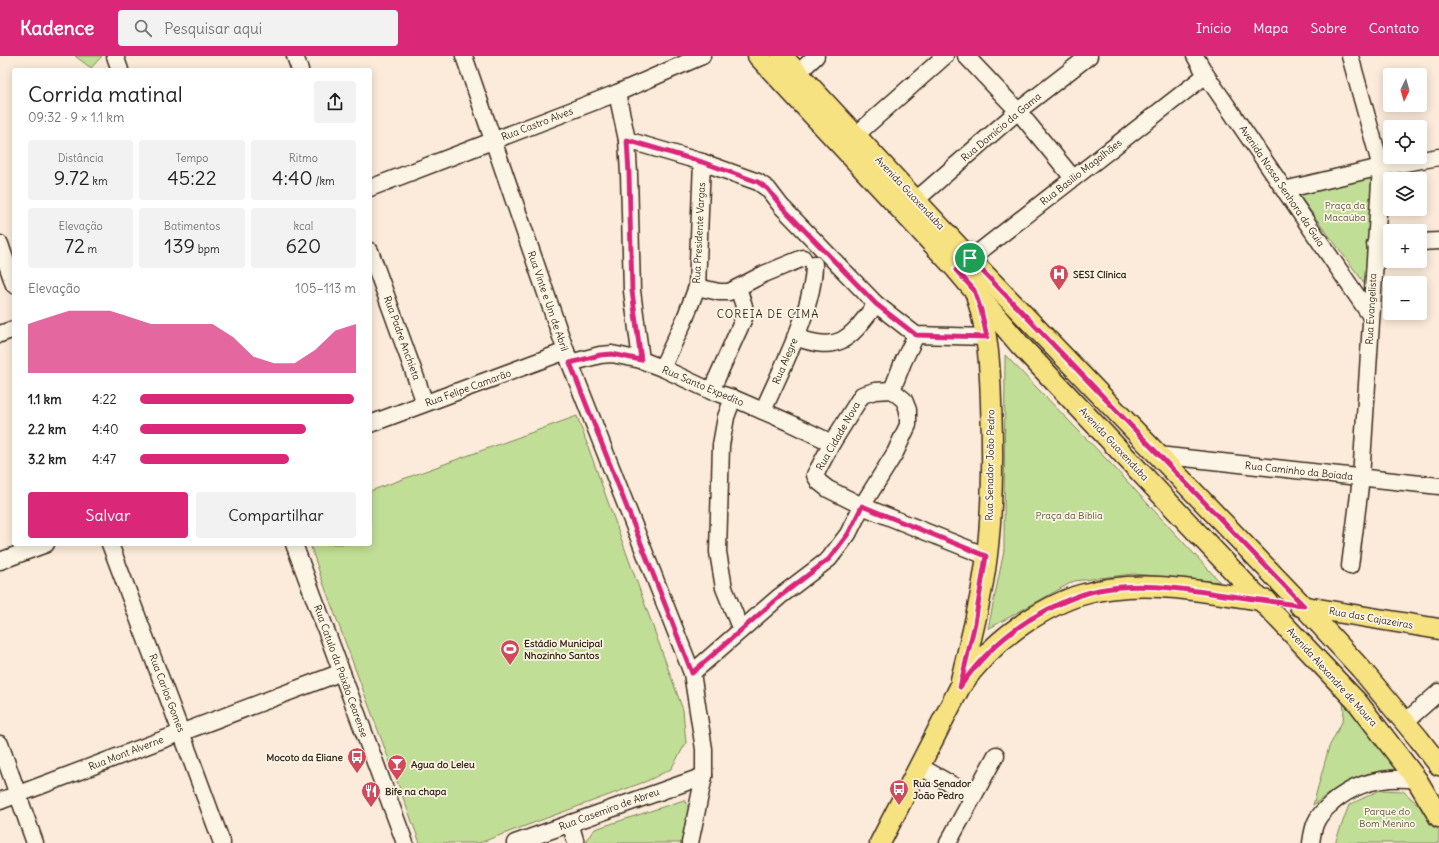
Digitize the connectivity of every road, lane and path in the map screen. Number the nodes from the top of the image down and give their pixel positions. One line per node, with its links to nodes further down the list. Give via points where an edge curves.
1 (295, 56): 12 (street)
2 (464, 56): 18 (street, Rua Vinte e Um de Abril)
3 (702, 56): 15 (street, Rua Castro Alves)
4 (758, 56): 32 (main road, Avenida Guaxenduba)
5 (782, 56): 13 (main road, Avenida Guaxenduba)
6 (816, 56): 13 (street)
7 (945, 56): 17 (street)
8 (966, 56): 16 (street)
9 (1088, 56): 16 (street, Rua Domício da Gama)
10 (1195, 56): 14 (street, Avenida Nossa Senhora da Guia)
11 (1350, 56): 22 (street, Rua Evangelista)
12 (299, 68)
13 (798, 73): 17 (main road, Avenida Guaxenduba)
14 (1206, 75): 23 (street, Rua Basilio Magalhães); 25 (street, Avenida Nossa Senhora da Guia)
15 (617, 93): 18 (street, Rua Castro Alves); 19 (street)
16 (1018, 111): 23 (street); 26 (street, Rua Domício da Gama)
17 (856, 135): 26 (main road, Avenida Guaxenduba)
18 (492, 140): 24 (street, Rua Castro Alves); 45 (street, Rua Vinte e Um de Abril)
19 (627, 140): 21 (street); 46 (street, via 632,291)
20 (1439, 157): 22 (street)
21 (702, 162): 34 (street, Rua Presidente Vargas); 37 (street, via 758,182 768,189 781,206)
22 (1380, 167): 25 (street); 30 (street, Rua Evangelista)
23 (1073, 178): 32 (street, Rua Basilio Magalhães)
24 (372, 187)
25 (1284, 190): 38 (street, Avenida Nossa Senhora da Guia)
26 (916, 200): 32 (main road, Avenida Guaxenduba)
27 (1439, 241): 28 (street)
28 (1427, 242)
29 (0, 244): 33 (street)
30 (1383, 244): 38 (street, Rua Evangelista)
31 (372, 256): 51 (street, Rua Padre Anchieta)
32 (963, 264): 36 (main road, Avenida Guaxenduba); 55 (main road, Avenida Guaxenduba)
33 (12, 279)
34 (697, 287): 35 (street, via 719,292 729,292); 47 (street, Rua Presidente Vargas)
35 (738, 288): 42 (street, Rua Alegre, via 764,274 809,261 814,278); 49 (street, via 744,306 744,318)
36 (974, 290): 43 (main road, Rua Senador João Pedro); 44 (main road, Avenida Guaxenduba)
37 (876, 304): 41 (street); 42 (street, via 855,332 844,339 823,345)
38 (1370, 315): 56 (street, Rua Evangelista)
39 (12, 330): 40 (street)
40 (0, 334)
41 (916, 335): 43 (street); 48 (street)
42 (795, 337): 52 (street, Rua Alegre)
43 (987, 337): 62 (main road, Rua Senador João Pedro, via 993,436 992,503)
44 (1020, 344): 55 (main road, via 1044,360 1130,451 1146,457); 65 (main road, Avenida Guaxenduba)
45 (568, 357): 46 (street, Rua Santo Expedito, via 612,354); 51 (street, Rua Felipe Camarão); 71 (street, Rua Vinte e Um de Abril)
46 (641, 360): 47 (street, Rua Santo Expedito)
47 (662, 368): 49 (street, Rua Santo Expedito)
48 (892, 390): 54 (street, Rua Cidade Nova, via 862,395); 58 (street, via 904,400 908,410 908,426 895,453)
49 (711, 391): 50 (street, Rua Santo Expedito)
50 (733, 398): 52 (street, Rua Santo Expedito); 68 (street, via 726,417 721,445 718,552 724,588)
51 (426, 403): 53 (street, Rua Felipe Camarão)
52 (763, 411): 54 (street, Rua Santo Expedito)
53 (372, 423)
54 (832, 443): 58 (street, Rua Cidade Nova, via 815,475 828,489)
55 (1158, 455): 56 (street, Rua Caminho da Boiada); 66 (main road, Avenida Guaxenduba)
56 (1362, 478): 57 (street, Rua Caminho da Boiada); 64 (street, Rua Evangelista)
57 (1439, 486)
58 (862, 506): 62 (street, Rua Cidade Nova); 68 (street, via 848,534 829,559)
59 (41, 546): 63 (street)
60 (111, 546): 75 (street, Rua Carlos Gomes)
61 (295, 546): 70 (street, Rua Catulo da Paixão Cearense)
62 (986, 556): 72 (main road, Rua Senador João Pedro, via 975,623)
63 (0, 561)
64 (1350, 566)
65 (1262, 600): 66 (main road, Rua Senador João Pedro); 69 (main road, Avenida Alexandre de Moura); 72 (main road, Rua Senador João Pedro, via 1148,586 1113,588 1079,595 1045,610 998,641 972,668)
66 (1304, 606): 67 (main road, Rua das Cajazeiras); 69 (main road, via 1297,627); 74 (main road, via 1362,669)
67 (1439, 629)
68 (741, 630): 71 (street)
69 (1301, 642): 81 (main road, Avenida Alexandre de Moura, via 1358,703)
70 (342, 672): 75 (street, Rua Mont Alverne); 89 (street, Rua Catulo da Paixão Cearense)
71 (692, 673): 80 (street, Rua Vinte e Um de Abril, via 704,749)
72 (960, 687): 79 (main road, Rua Senador João Pedro)
73 (1439, 692): 74 (street)
74 (1405, 722): 78 (main road)
75 (182, 732): 82 (street, Rua Mont Alverne); 88 (street, Rua Carlos Gomes)
76 (0, 744): 82 (street)
77 (996, 755): 83 (street)
78 (1439, 765)
79 (919, 766): 83 (street); 93 (main road, Rua Senador João Pedro)
80 (704, 776): 86 (street, Rua Casemiro de Abreu); 92 (street, Rua Vinte e Um de Abril)
81 (1417, 780): 85 (main road, Avenida Alexandre de Moura); 95 (street, via 1394,778 1369,782 1343,793 1316,821)
82 (18, 794): 84 (street, Rua Mont Alverne); 87 (street)
83 (972, 796): 94 (street)
84 (0, 800)
85 (1439, 816)
86 (570, 823): 90 (street, Rua Casemiro de Abreu); 91 (street)
87 (35, 843)
88 (222, 843)
89 (405, 843)
90 (515, 843)
91 (576, 843)
92 (690, 843)
93 (880, 843)
94 (948, 843)
95 (1311, 843)

